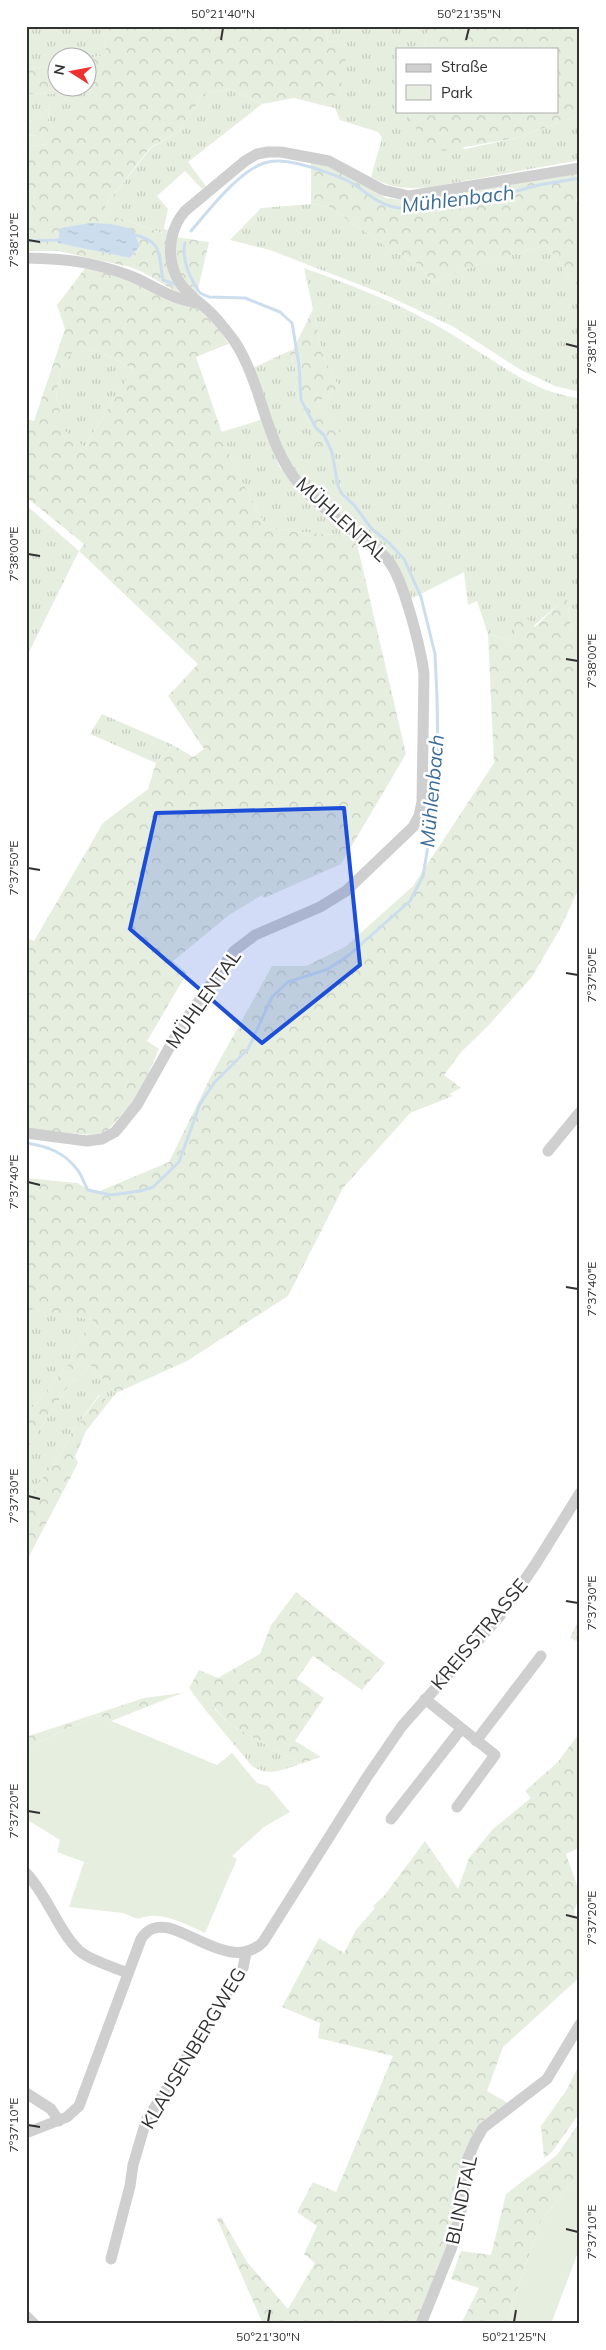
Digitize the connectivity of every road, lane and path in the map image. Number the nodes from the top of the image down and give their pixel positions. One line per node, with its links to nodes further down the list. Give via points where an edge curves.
1 (580, 168): 3 (street, MÜHLENTAL, via 409,196 383,190 321,159 281,152 257,154 185,211 176,224 171,248 173,269 185,292)
2 (26, 258): 3 (street, MÜHLENTAL, via 83,260 131,276 187,301)
3 (198, 302): 5 (street, MÜHLENTAL, via 222,324 241,352 276,446 292,475 319,504 382,554 395,570 423,664 424,746 420,810 408,833 346,891 255,935 234,952 182,1026 138,1105 115,1132 102,1139 87,1141)
4 (580, 1112): 6 (street)
5 (26, 1133)
6 (548, 1150)
7 (580, 1493): 9 (street, KREISSTRASSE, via 499,1617)
8 (541, 1656): 11 (street)
9 (425, 1699): 10 (street); 15 (street, KREISSTRASSE, via 367,1777 263,1942)
10 (461, 1729): 11 (street); 13 (street)
11 (476, 1741): 12 (street, via 494,1755)
12 (457, 1807)
13 (391, 1818)
14 (26, 1873): 16 (street, via 38,1886 76,1947 90,1957)
15 (246, 1953): 16 (street, via 225,1951 169,1928 153,1928 141,1939); 21 (street, KLAUSENBERGWEG, via 243,1968 146,2121 132,2165 130,2186)
16 (128, 1972): 19 (street, via 79,2106)
17 (580, 2024): 24 (street, BLINDTAL, via 547,2079 483,2128 475,2142 468,2158 462,2207 452,2247)
18 (26, 2093): 19 (street, via 51,2109)
19 (59, 2121): 20 (street)
20 (26, 2133)
21 (111, 2259)
22 (26, 2316): 23 (street)
23 (34, 2324)
24 (421, 2324)

